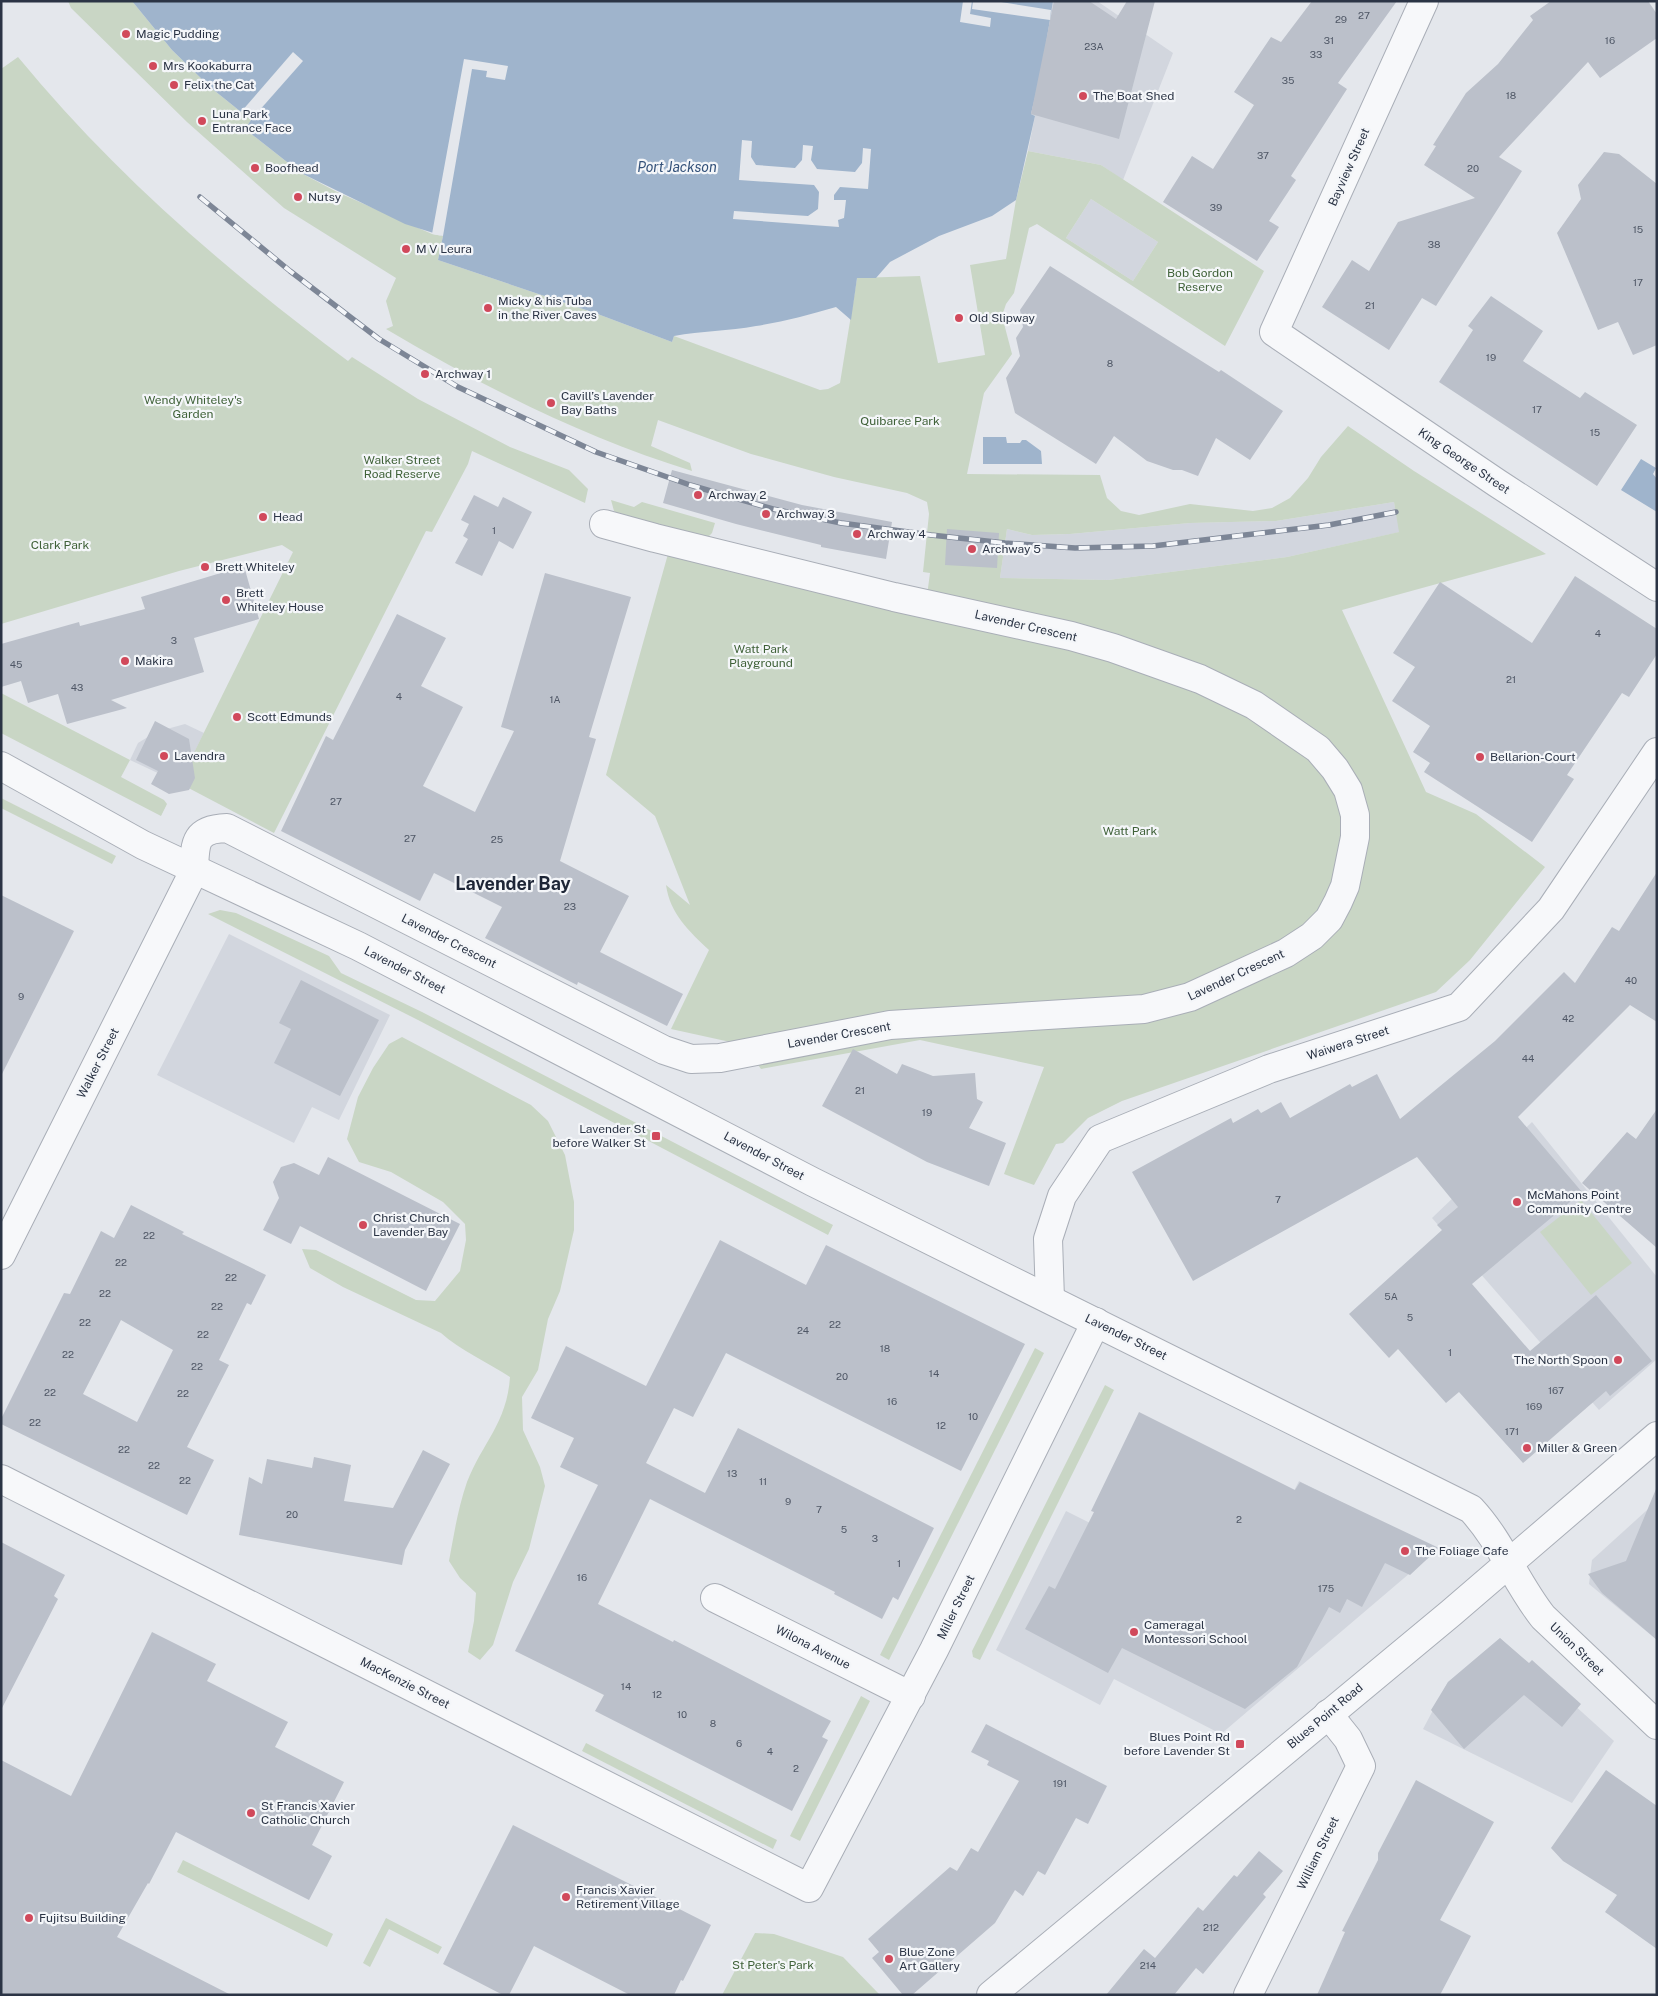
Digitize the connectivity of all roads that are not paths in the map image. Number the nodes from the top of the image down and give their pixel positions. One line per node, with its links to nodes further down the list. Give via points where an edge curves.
1 (1424, 1): 2 (street, Bayview Street)
2 (1274, 332): 4 (street, King George Street)
3 (604, 524): 7 (street, Lavender Crescent, via 894,597 1071,636 1114,648 1200,680 1254,705 1318,749 1348,790 1355,815 1355,837 1345,886 1329,919 1312,936 1286,953 1190,997 1144,1009 890,1026 720,1058 692,1059 664,1050 227,828 208,830 200,836 196,844)
4 (1657, 587)
5 (1657, 752): 9 (street, Waiwera Street, via 1551,909 1459,1007 1269,1069 1100,1139 1062,1196 1048,1239)
6 (1, 766): 7 (street, Lavender Street, via 102,824)
7 (194, 871): 8 (street, Walker Street); 9 (street, Lavender Street, via 358,946 813,1182)
8 (1, 1255)
9 (1050, 1299): 10 (street, Lavender Street)
10 (1096, 1322): 13 (street, Lavender Street, via 1471,1509); 15 (street, Miller Street)
11 (1657, 1436): 13 (street, Blues Point Road)
12 (1, 1479): 18 (street, MacKenzie Street)
13 (1510, 1563): 16 (street, Blues Point Road); 17 (street, Union Street, via 1543,1617)
14 (714, 1598): 15 (street, Wilona Avenue)
15 (911, 1696): 18 (street, Miller Street)
16 (1328, 1714): 19 (street, Blues Point Road); 20 (street, William Street, via 1348,1739 1361,1766)
17 (1657, 1725)
18 (809, 1888)
19 (991, 1995)
20 (1248, 1995)

